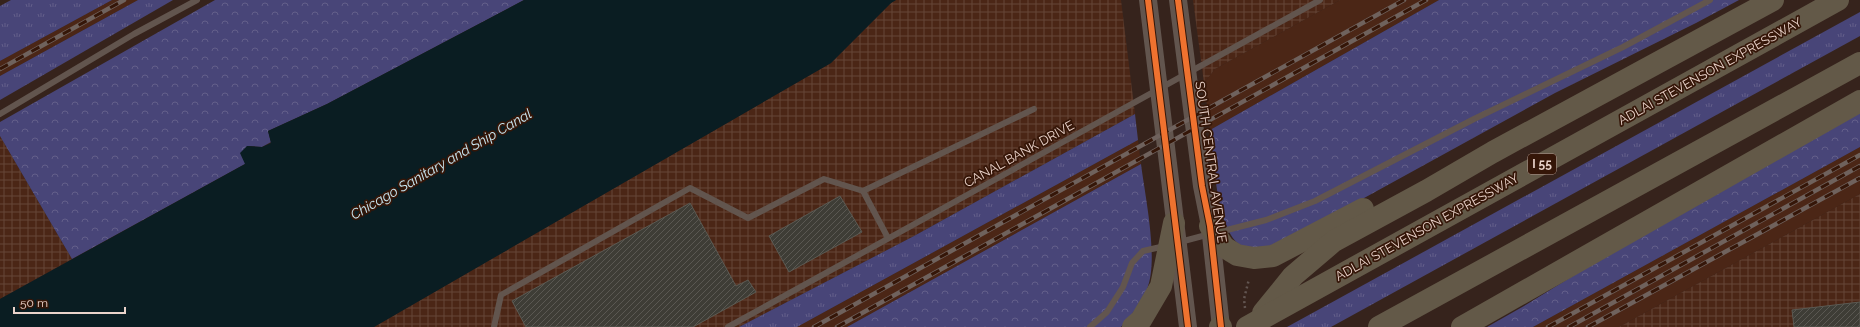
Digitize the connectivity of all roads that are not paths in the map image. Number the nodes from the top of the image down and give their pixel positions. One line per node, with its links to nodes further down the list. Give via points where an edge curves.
1 (196, 0): 11 (lane)
2 (1148, 0): 14 (main road)
3 (1178, 0): 15 (main road, SOUTH CENTRAL AVENUE, via 1202,186)
4 (1320, 0): 16 (lane, CANAL BANK DRIVE)
5 (1710, 0): 20 (lane, via 1623,47 1461,125 1315,201 1266,220 1143,251 1132,263 1123,287 1107,312)
6 (1773, 0): 13 (highway, via 1493,152 1482,154 1418,182)
7 (1838, 0): 17 (highway, ADLAI STEVENSON EXPRESSWAY / I 55)
8 (1860, 63): 24 (highway)
9 (1860, 101): 25 (highway)
10 (1034, 109): 12 (lane)
11 (0, 114)
12 (862, 190): 16 (lane); 18 (lane, via 824,179 748,218 690,188 501,295)
13 (1356, 220): 15 (highway, via 1273,256 1253,258 1237,255 1224,247); 17 (highway, via 1293,276)
14 (1174, 223): 21 (highway, via 1161,286 1141,320); 22 (main road)
15 (1210, 226): 23 (main road, SOUTH CENTRAL AVENUE)
16 (888, 238): 19 (lane, CANAL BANK DRIVE)
17 (1249, 323)
18 (494, 327)
19 (728, 327)
20 (1090, 327)
21 (1133, 327)
22 (1188, 327)
23 (1221, 327)
24 (1379, 327)
25 (1462, 327)

